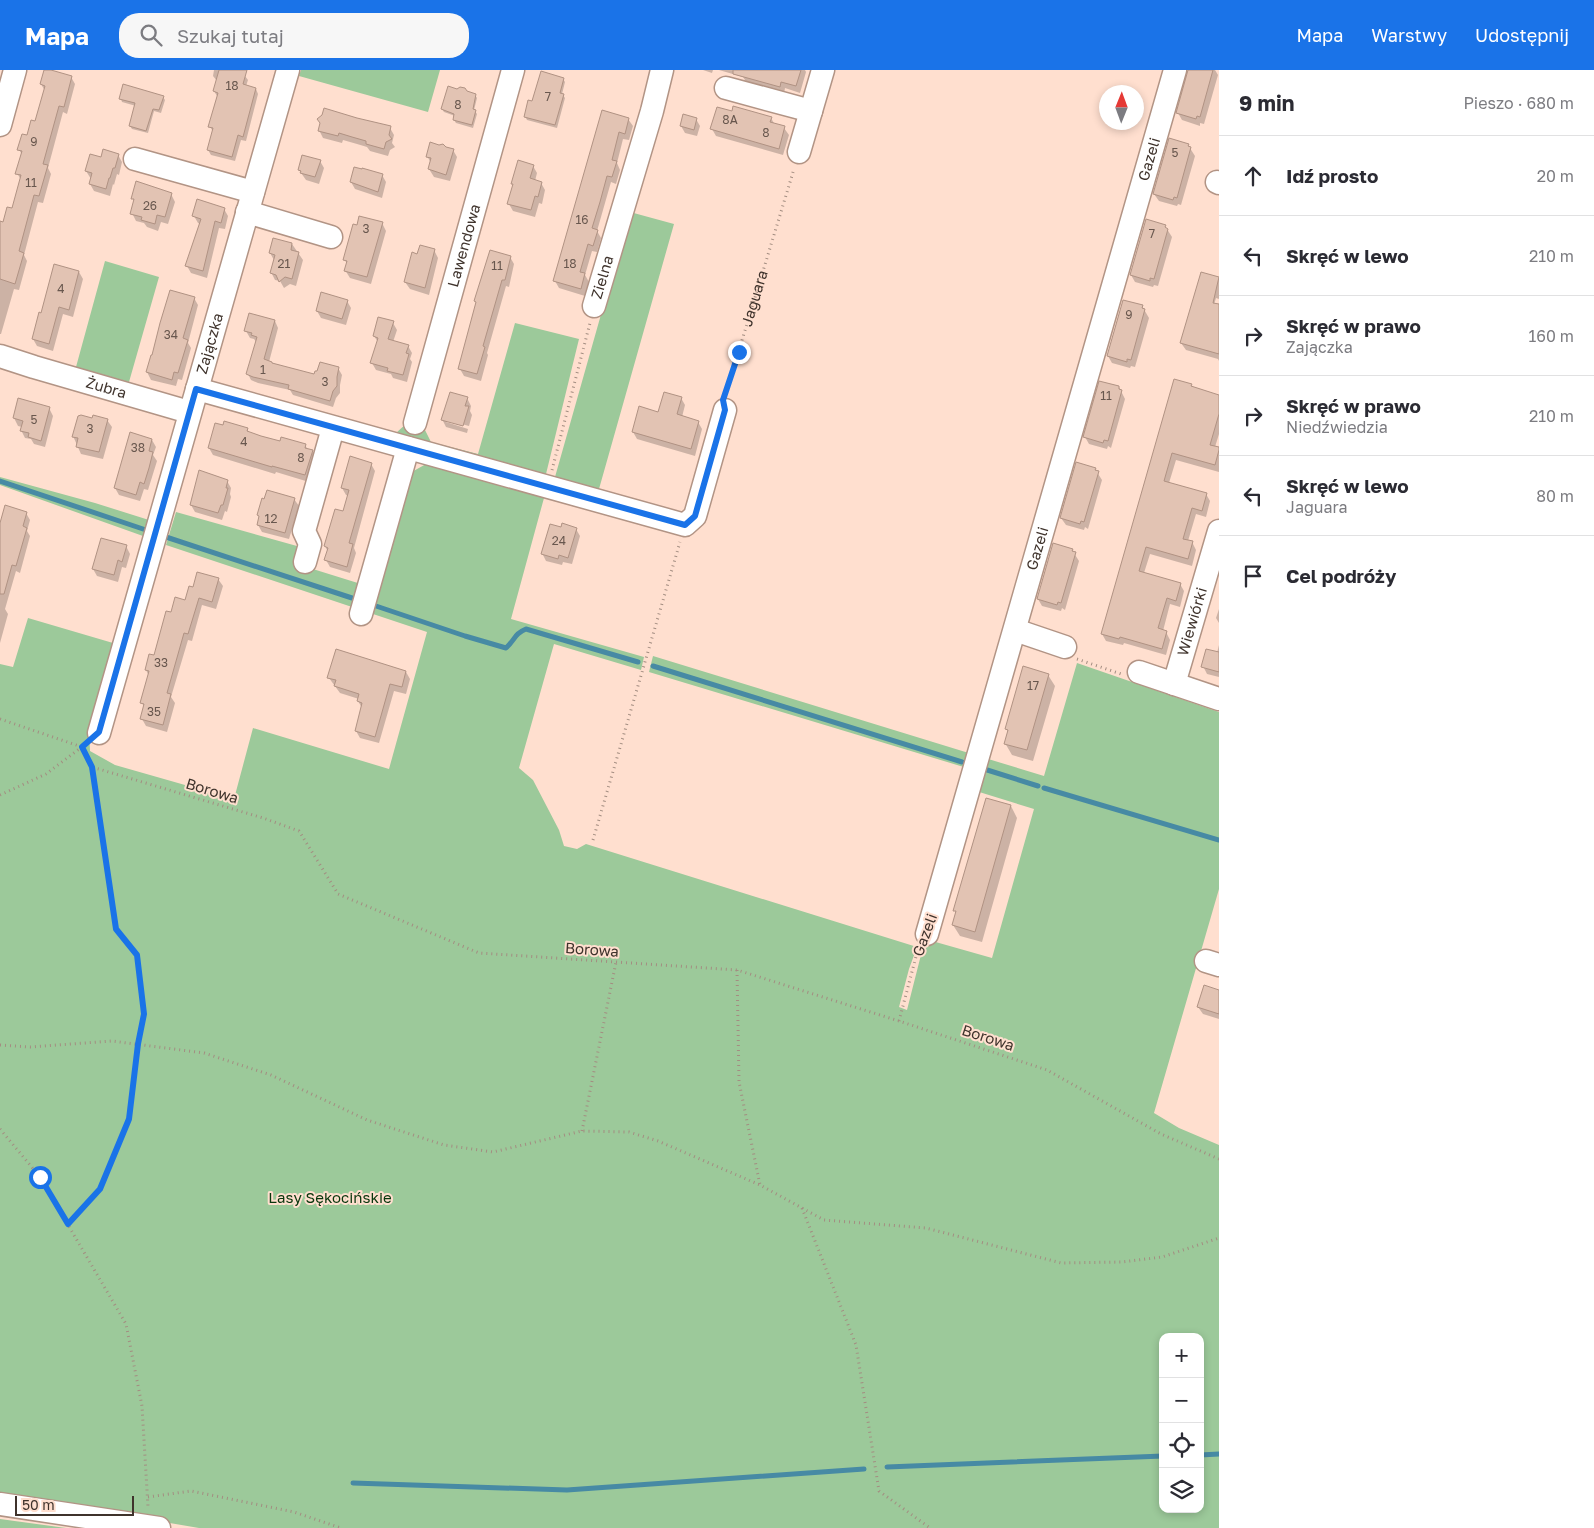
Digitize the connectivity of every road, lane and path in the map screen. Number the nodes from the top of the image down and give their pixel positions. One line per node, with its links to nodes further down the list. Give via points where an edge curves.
1 (15, 70): 9 (street)
2 (288, 70): 12 (street, Zajączka)
3 (514, 70): 19 (street, Lawendowa)
4 (662, 70): 14 (street, Zielna)
5 (823, 70): 8 (street)
6 (1175, 70): 27 (street, Gazeli)
7 (726, 88): 8 (street)
8 (811, 111): 10 (street)
9 (0, 125)
10 (799, 152): 17 (path, Jaguara, via 723,400)
11 (135, 159): 12 (street)
12 (250, 202): 13 (street); 16 (street, Zajączka)
13 (331, 237)
14 (594, 306): 22 (path, Zielna)
15 (0, 356): 18 (street, Żubra)
16 (196, 389): 18 (street, Zajączka); 20 (street)
17 (725, 410): 23 (street, via 695,516)
18 (190, 412): 33 (street, Zajączka)
19 (415, 422)
20 (333, 428): 21 (street); 25 (street, via 304,531 310,544)
21 (408, 448): 22 (street); 26 (street)
22 (548, 486): 23 (street)
23 (685, 525): 37 (path)
24 (1219, 531): 30 (street, Wiewiórki)
25 (305, 562)
26 (361, 614)
27 (1015, 630): 28 (street); 38 (street, Gazeli)
28 (1065, 647): 29 (path, via 1073,658 1126,676)
29 (1139, 672): 30 (street)
30 (1174, 684): 31 (street)
31 (1219, 699)
32 (0, 719): 34 (path)
33 (99, 732): 34 (path)
34 (82, 747): 35 (path); 36 (path, via 46,774)
35 (92, 767): 39 (path, Borowa, via 299,831 338,894 480,953); 43 (path, via 116,929 137,955 144,1014)
36 (0, 795)
37 (593, 840)
38 (927, 934): 41 (path, Gazeli, via 923,932)
39 (616, 962): 40 (path, Borowa); 45 (path)
40 (737, 970): 41 (path, Borowa); 47 (path, via 739,1082)
41 (899, 1021): 46 (path, Borowa, via 1047,1070 1161,1134)
42 (0, 1044): 43 (path, via 30,1047 112,1041)
43 (138, 1044): 45 (path, via 204,1053 271,1075 367,1120 444,1145 493,1152); 49 (path, via 129,1119 100,1189)
44 (0, 1129): 49 (path, via 40,1177)
45 (582, 1131): 47 (path, via 629,1132 658,1140)
46 (1219, 1158)
47 (760, 1185): 48 (path)
48 (802, 1208): 50 (path, via 824,1220 926,1228 1061,1263 1122,1262 1162,1257); 55 (path, via 856,1344 879,1491)
49 (68, 1224): 51 (path, via 126,1324 142,1406)
50 (1219, 1238)
51 (148, 1497): 53 (path); 54 (path, via 191,1490 294,1512)
52 (0, 1504): 53 (street)
53 (154, 1527)
54 (341, 1528)
55 (930, 1528)

